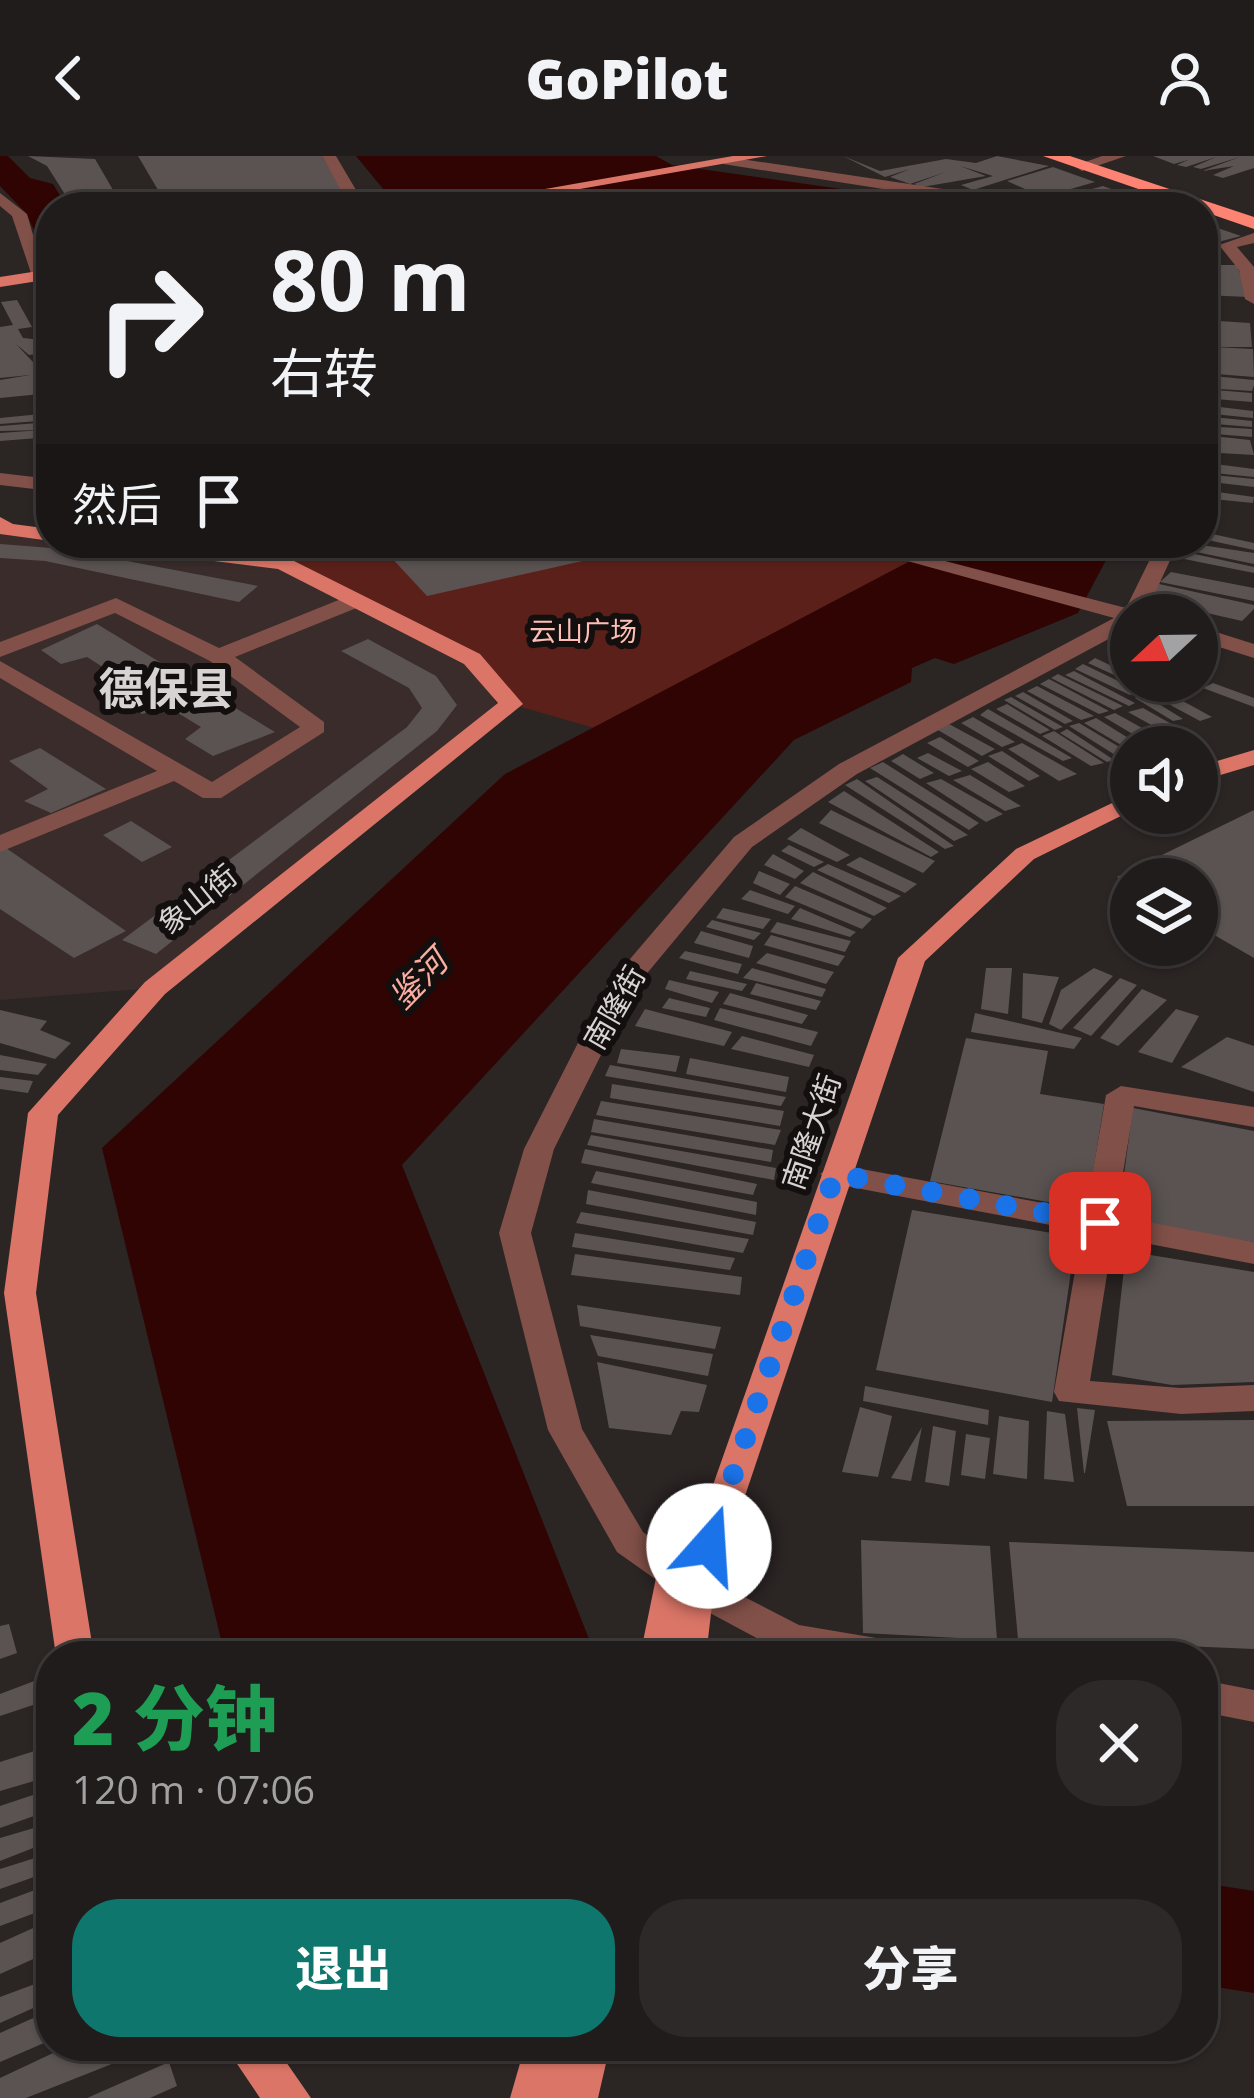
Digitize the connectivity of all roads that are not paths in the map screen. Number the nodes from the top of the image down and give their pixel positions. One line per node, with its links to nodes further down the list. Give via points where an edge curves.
1 (329, 156): 7 (street)
2 (760, 156): 5 (main road)
3 (1052, 156): 6 (highway)
4 (1112, 157): 6 (street); 11 (highway)
5 (728, 161): 8 (main road); 9 (street)
6 (1082, 166): 10 (highway)
7 (349, 192)
8 (561, 192)
9 (931, 192)
10 (1160, 192)
11 (1216, 192)
12 (1218, 193): 14 (highway)
13 (0, 198): 18 (street, via 19,214)
14 (1254, 205)
15 (1218, 211): 16 (highway)
16 (1254, 223)
17 (1254, 238): 19 (street, via 1227,245)
18 (36, 252)
19 (1251, 271): 22 (street)
20 (36, 277): 21 (main road)
21 (0, 283)
22 (1254, 299)
23 (0, 479): 24 (street)
24 (36, 483)
25 (0, 523): 26 (main road)
26 (36, 533)
27 (242, 558): 31 (main road, 象山街, via 283,563)
28 (910, 558): 32 (street)
29 (1161, 558): 30 (street)
30 (1143, 594)
31 (356, 600): 37 (street); 50 (main road, 象山街, via 472,659 511,704 155,988 43,1113 20,1293)
32 (1110, 610)
33 (1110, 628): 49 (street, 南隆街, via 848,769 743,842 621,986 538,1149 514,1232 565,1430 630,1542)
34 (1218, 640): 36 (street)
35 (0, 650): 37 (street, via 116,605)
36 (1254, 651)
37 (218, 656): 41 (street, via 316,727 212,794)
38 (0, 668): 41 (street)
39 (1254, 758): 40 (main road)
40 (1218, 769)
41 (175, 772): 43 (street)
42 (1110, 812): 45 (main road, 南隆大街, via 1025,854 912,958)
43 (0, 844)
44 (1254, 1117): 46 (street, via 1121,1095)
45 (835, 1174): 46 (street); 49 (main road, 南隆大街)
46 (1100, 1223): 47 (street); 48 (street, via 1071,1392)
47 (1254, 1253)
48 (1254, 1398)
49 (685, 1581): 51 (main road); 52 (main road); 53 (street, 南隆街)
50 (73, 1641)
51 (664, 1641)
52 (687, 1641)
53 (803, 1641)
54 (1218, 1699): 55 (street)
55 (1254, 1706)
56 (259, 2061): 57 (main road)
57 (288, 2098)

